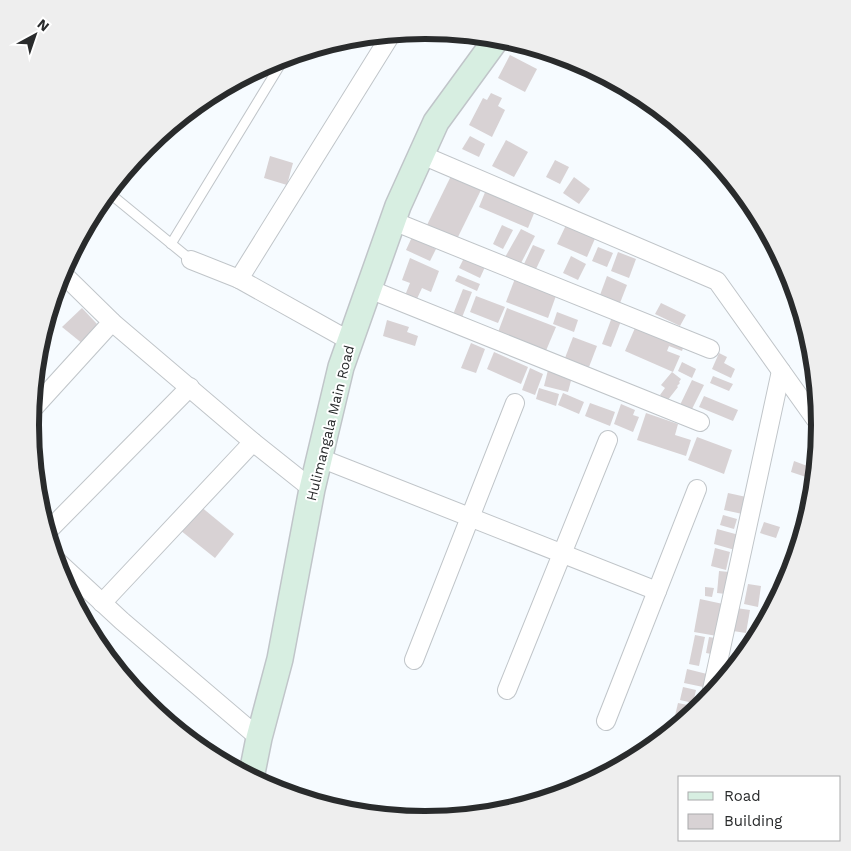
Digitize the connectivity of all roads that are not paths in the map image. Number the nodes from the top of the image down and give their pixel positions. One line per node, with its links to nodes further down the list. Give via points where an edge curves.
1 (387, 41): 10 (street)
2 (492, 45): 4 (street, Hulimangala Main Road, via 436,122)
3 (279, 67): 7 (lane)
4 (422, 154): 6 (street, Hulimangala Main Road); 15 (street, via 717,281)
5 (114, 197): 7 (lane)
6 (393, 221): 11 (street, Hulimangala Main Road); 14 (street)
7 (171, 244): 8 (lane)
8 (191, 260): 10 (street)
9 (67, 278): 12 (street)
10 (239, 279): 13 (street)
11 (369, 289): 13 (street, Hulimangala Main Road); 20 (street)
12 (112, 322): 16 (street); 17 (street)
13 (350, 341): 23 (street, Hulimangala Main Road)
14 (710, 349)
15 (781, 372): 19 (street); 33 (street)
16 (190, 387): 22 (street); 27 (street)
17 (40, 401)
18 (515, 403): 26 (street)
19 (812, 414)
20 (700, 422)
21 (608, 440): 28 (street)
22 (253, 442): 24 (street); 31 (street)
23 (320, 458): 24 (street, Hulimangala Main Road); 26 (street)
24 (312, 489): 36 (street, Hulimangala Main Road, via 280,658)
25 (697, 489): 30 (street)
26 (470, 517): 28 (street); 32 (street)
27 (52, 526)
28 (562, 554): 30 (street); 34 (street)
29 (67, 570): 31 (street)
30 (657, 591): 35 (street)
31 (102, 604): 36 (street)
32 (414, 660)
33 (714, 683)
34 (507, 690)
35 (606, 721)
36 (259, 738): 37 (street, Hulimangala Main Road)
37 (252, 771)

